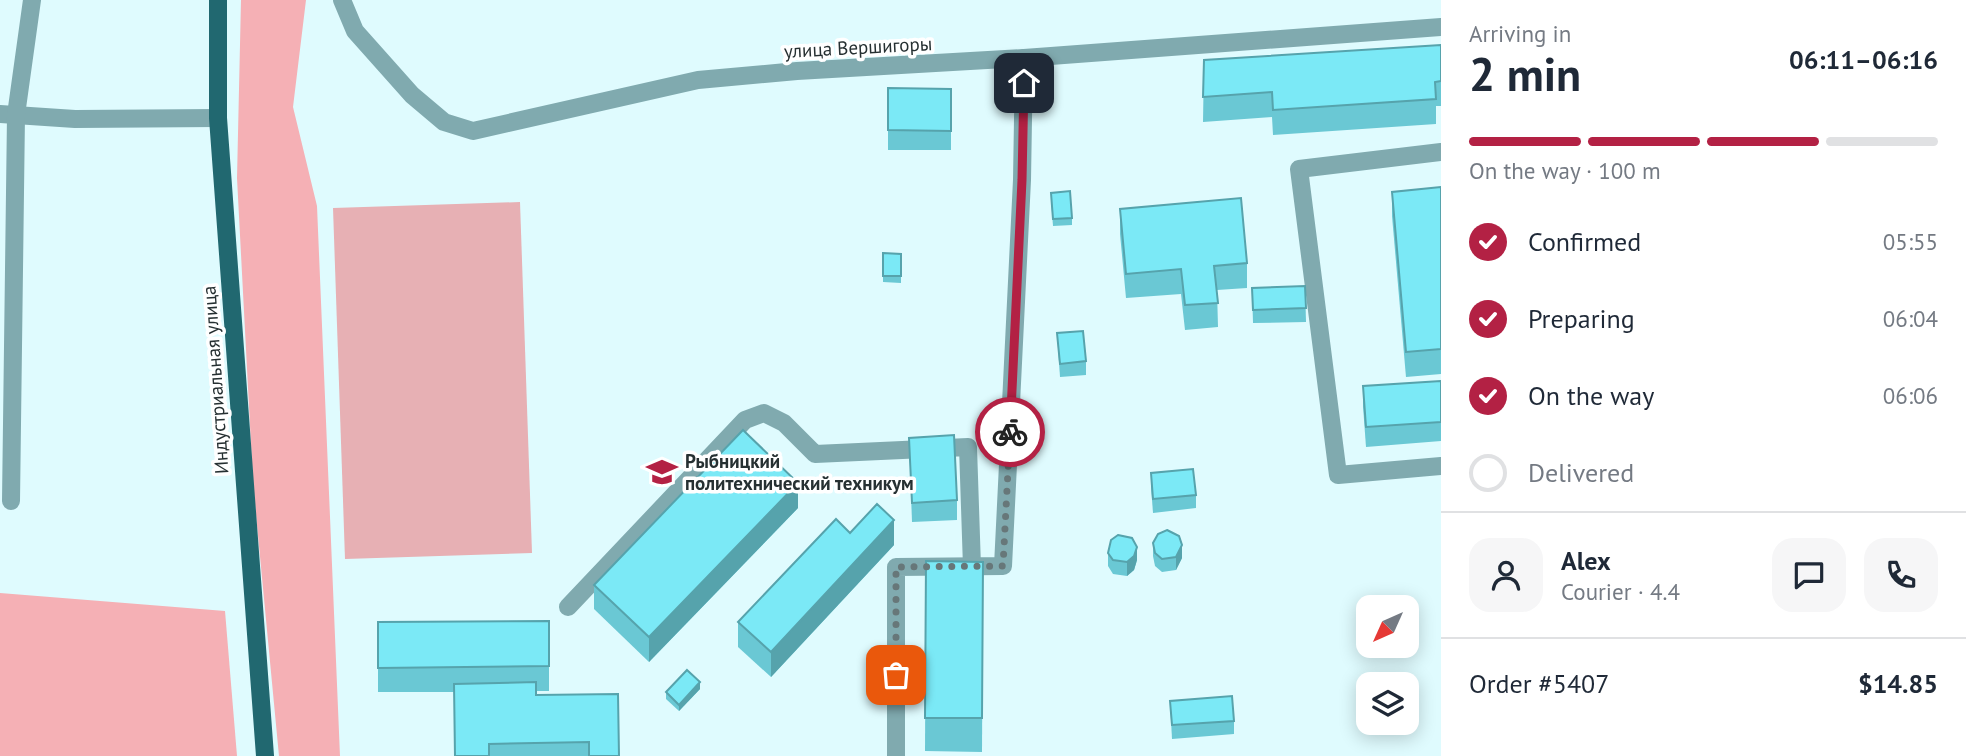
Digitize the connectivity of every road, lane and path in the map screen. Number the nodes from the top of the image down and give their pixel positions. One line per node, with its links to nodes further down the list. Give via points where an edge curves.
1 (32, 0): 6 (street)
2 (218, 0): 7 (main road, Индустриальная улица)
3 (342, 0): 5 (street, улица Вершигоры, via 355,31 412,95 444,122 473,131 698,80)
4 (1441, 27): 5 (street, улица Вершигоры)
5 (1024, 58): 11 (street, via 1003,566)
6 (8, 115): 7 (street); 10 (street)
7 (218, 118): 13 (main road, Индустриальная улица)
8 (1441, 152): 9 (street, via 1299,169 1338,475)
9 (1441, 466)
10 (11, 501)
11 (972, 567): 12 (street, via 968,447 816,454 784,423 764,413 745,419); 14 (street, via 896,567)
12 (568, 607)
13 (265, 756)
14 (896, 756)

